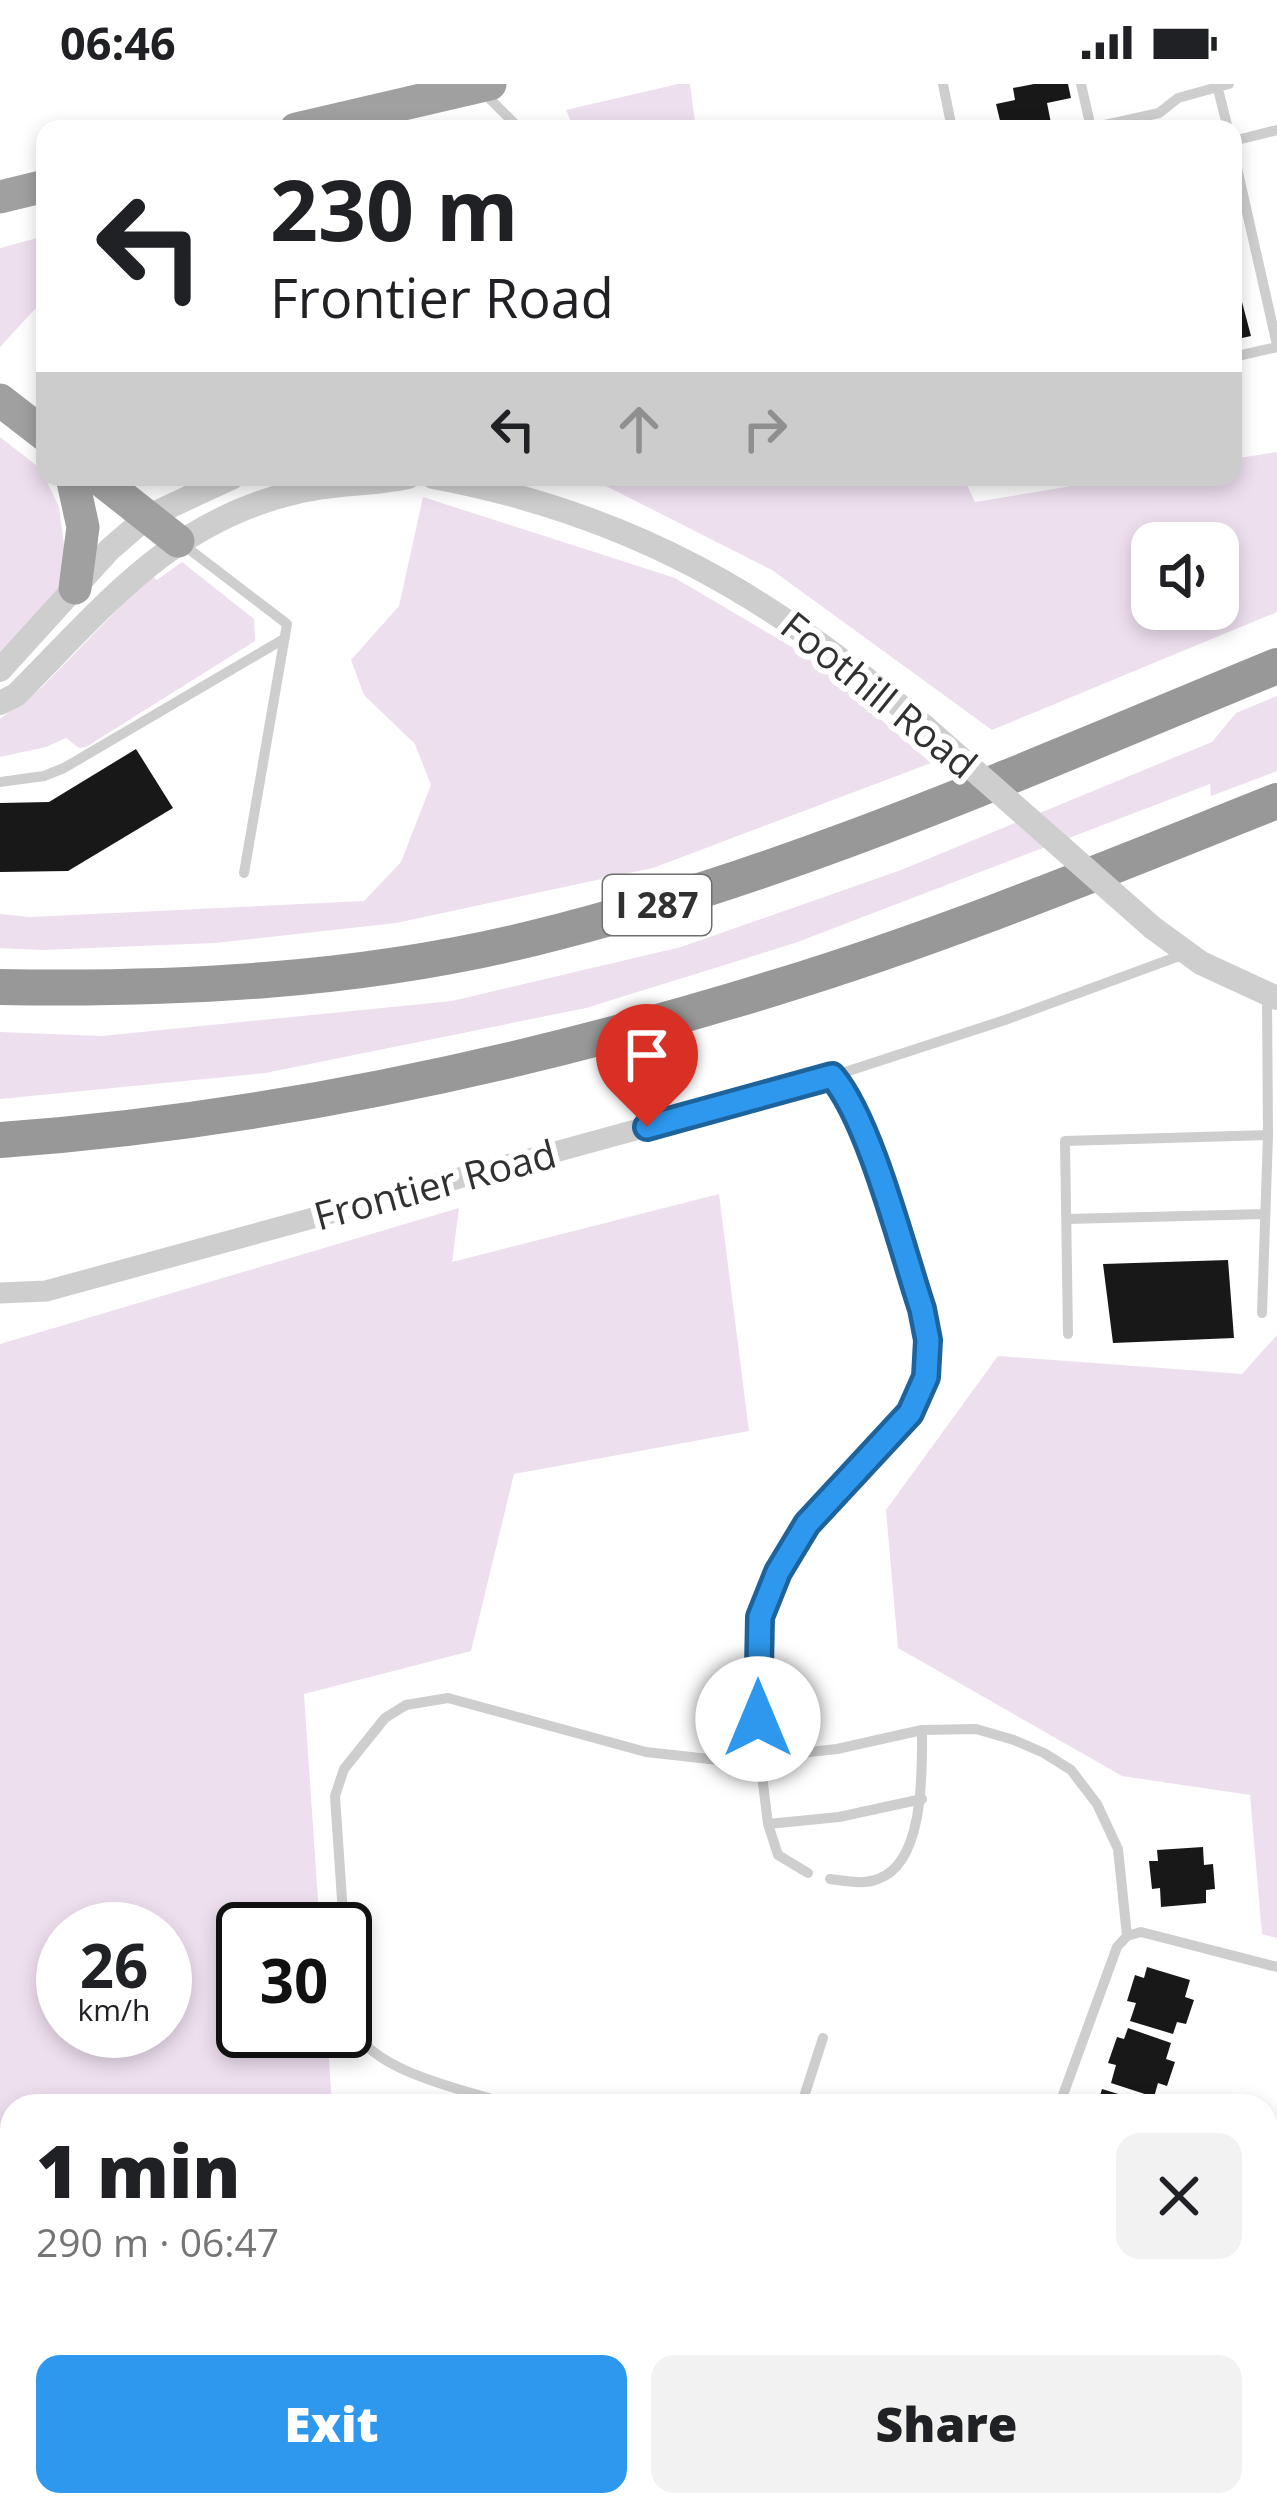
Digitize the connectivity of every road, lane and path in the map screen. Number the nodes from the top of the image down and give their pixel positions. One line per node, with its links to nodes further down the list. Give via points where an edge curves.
1 (943, 84): 9 (lane)
2 (1081, 84): 10 (lane)
3 (1175, 84): 6 (lane)
4 (483, 86): 7 (highway); 8 (lane)
5 (1224, 87): 6 (lane); 12 (lane)
6 (1178, 98): 11 (lane)
7 (335, 120)
8 (512, 120)
9 (950, 120)
10 (1088, 120)
11 (1136, 120)
12 (1227, 120)
13 (1277, 130): 14 (lane)
14 (1242, 138)
15 (1242, 190): 16 (lane)
16 (1277, 346): 17 (lane)
17 (1242, 355)
18 (0, 400): 19 (highway)
19 (36, 421)
20 (74, 486): 27 (highway, via 83,527)
21 (108, 486): 25 (highway)
22 (214, 486): 25 (street)
23 (346, 486): 26 (street, via 279,496)
24 (484, 486): 35 (street, Foothill Road, bridge, via 578,514 697,566 809,632)
25 (147, 517): 26 (highway); 27 (street)
26 (178, 541): 28 (lane, via 287,624); 31 (street)
27 (75, 588): 30 (street)
28 (282, 640): 32 (lane, via 64,768); 34 (lane)
29 (1277, 666): 36 (highway, I 287, via 826,848 530,939 275,978)
30 (0, 670)
31 (0, 703)
32 (0, 782)
33 (1277, 802): 40 (highway, via 908,943 584,1041 312,1100)
34 (244, 873)
35 (1185, 954): 37 (street, Foothill Road); 38 (lane)
36 (0, 987)
37 (1272, 997): 39 (lane)
38 (832, 1076): 43 (street, Frontier Road, via 46,1291); 47 (street, via 860,1126 922,1309 926,1377 910,1413 807,1524 778,1572 760,1617)
39 (1268, 1135): 41 (lane); 42 (lane, via 1065,1141)
40 (0, 1140)
41 (1265, 1214): 42 (lane); 44 (lane)
42 (1066, 1219): 45 (lane)
43 (0, 1294)
44 (1262, 1313)
45 (1068, 1334)
46 (922, 1730): 47 (lane); 48 (lane); 53 (lane, via 1014,1740 1071,1770 1118,1849)
47 (760, 1759): 49 (lane); 52 (lane, via 646,1752 448,1698 406,1705 367,1737 335,1796)
48 (922, 1799): 49 (lane); 51 (lane, via 899,1864 883,1878)
49 (768, 1824): 50 (lane, via 778,1855)
50 (808, 1873)
51 (830, 1879)
52 (342, 1902)
53 (1127, 1936): 54 (lane, via 1142,1932); 59 (lane)
54 (1277, 1966)
55 (823, 2038): 58 (lane)
56 (372, 2051): 57 (lane, via 395,2067)
57 (479, 2094)
58 (805, 2094)
59 (1064, 2094)

